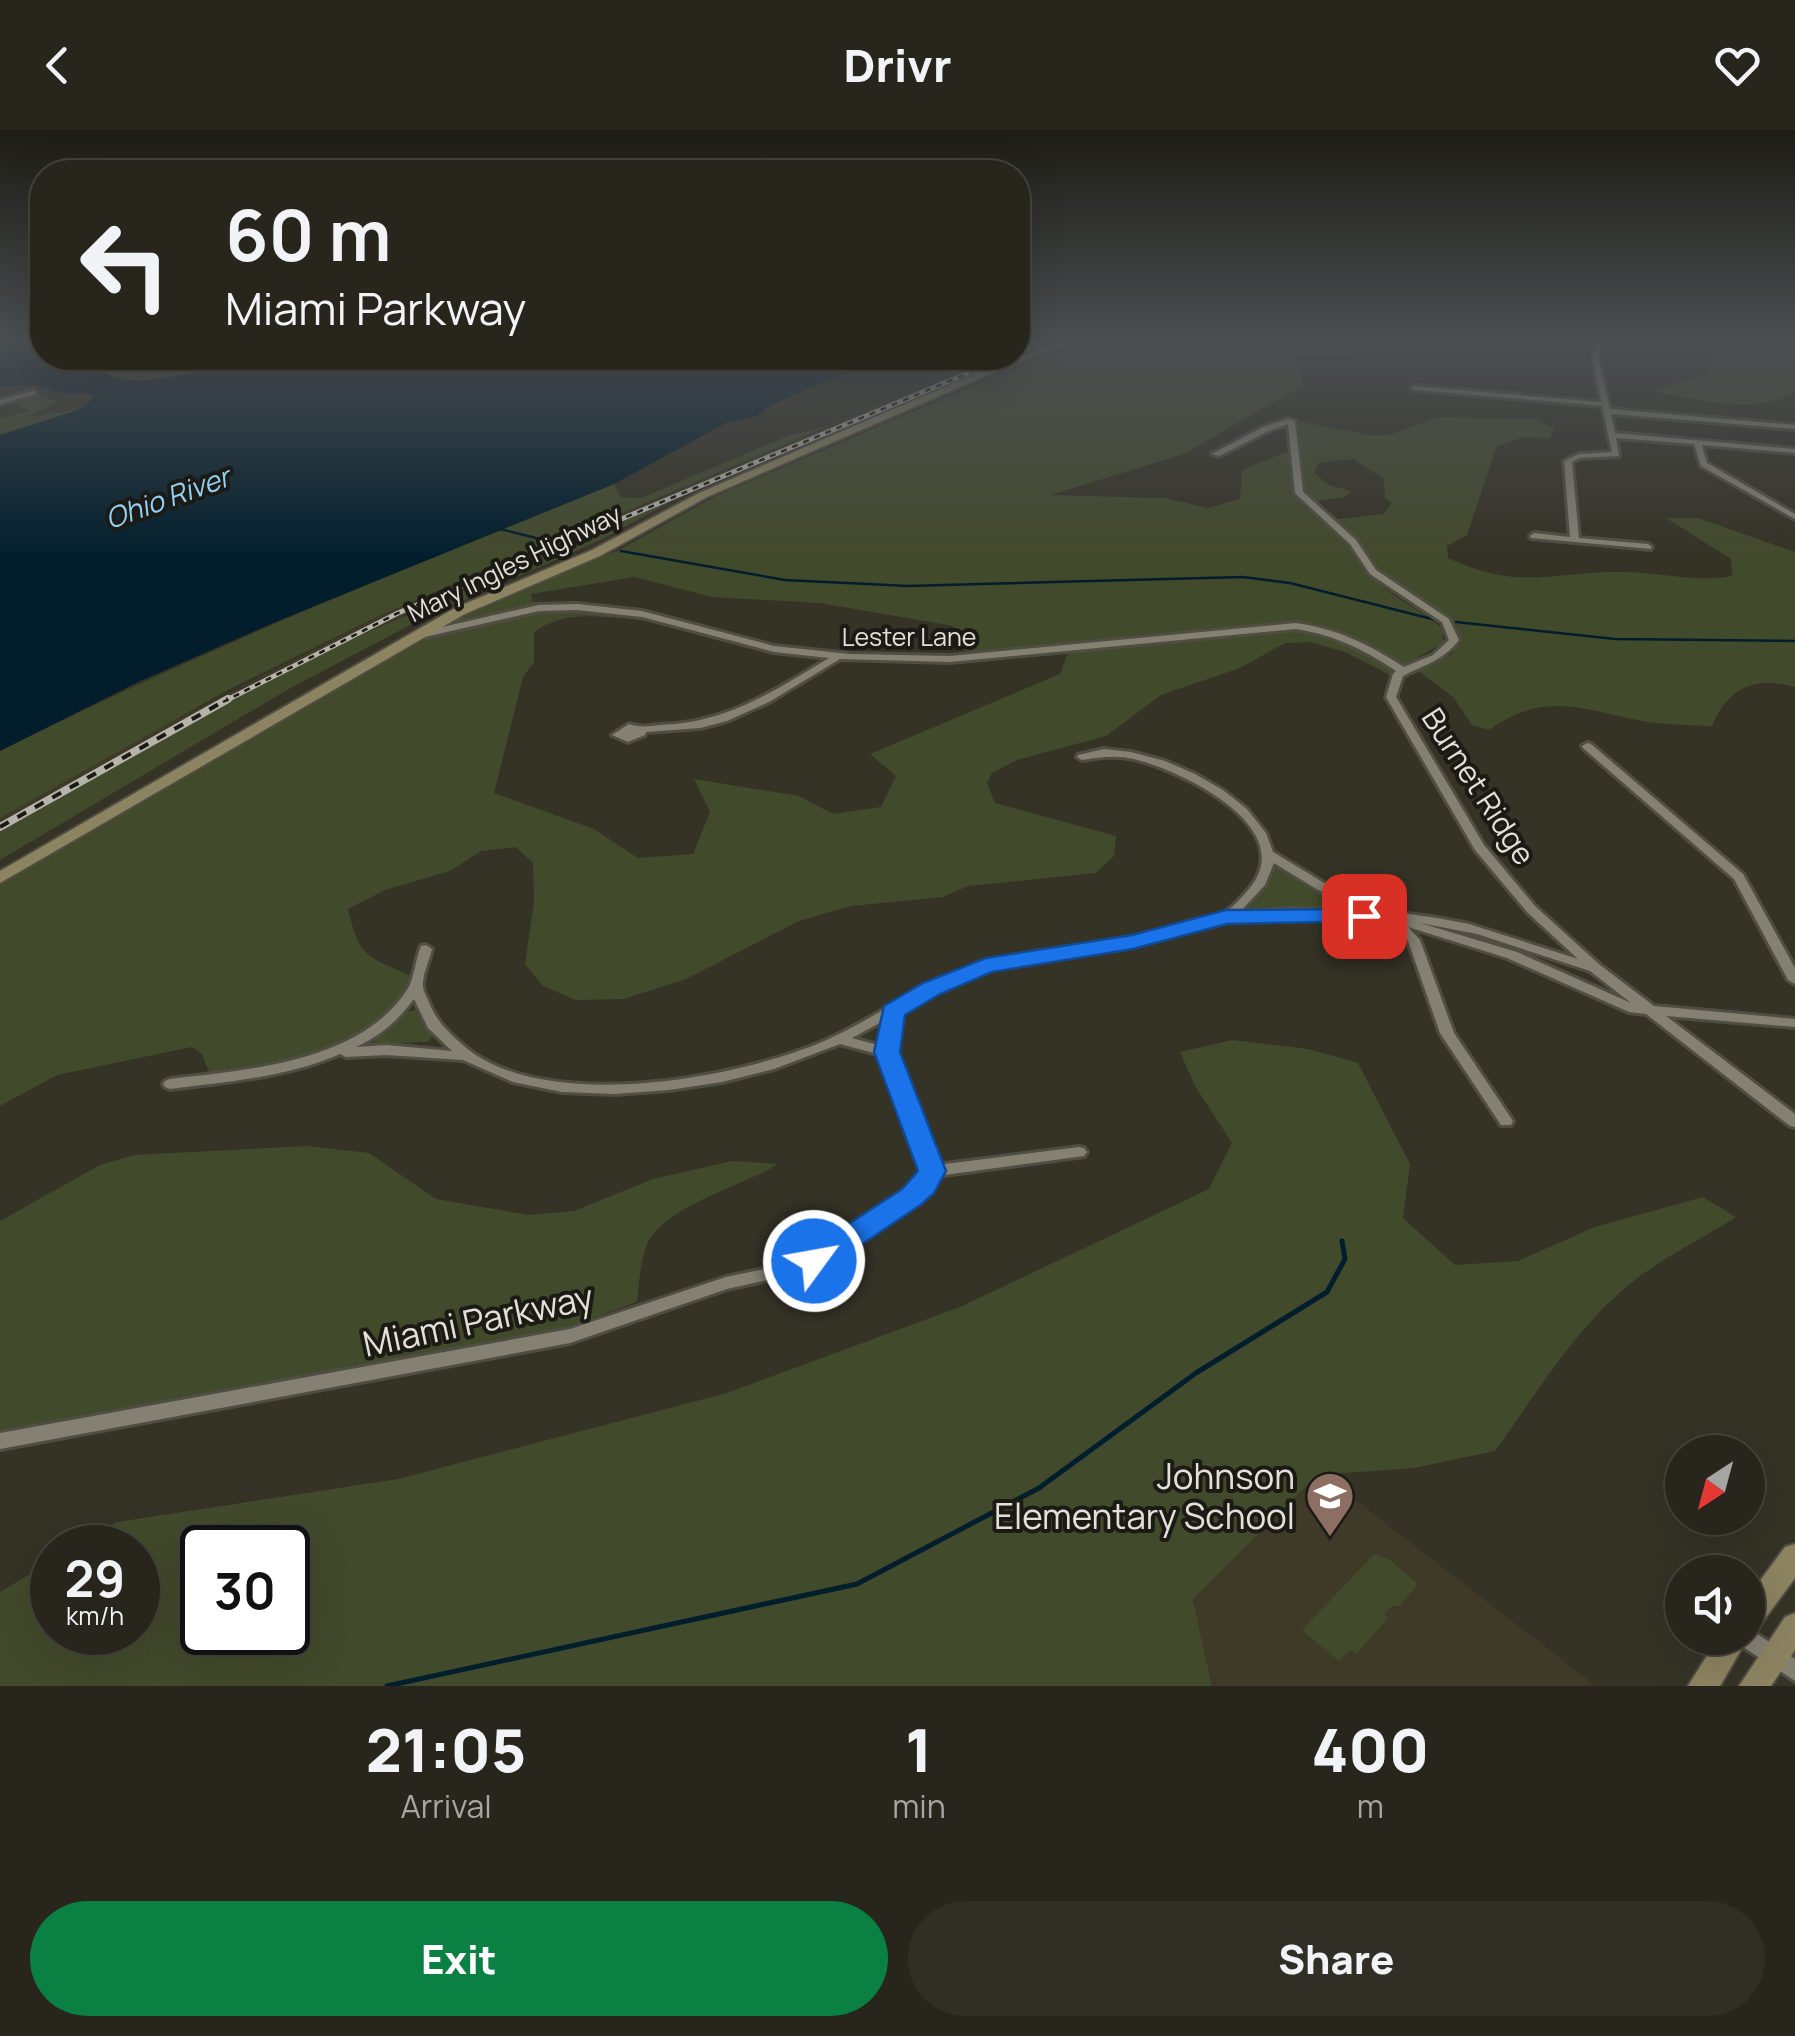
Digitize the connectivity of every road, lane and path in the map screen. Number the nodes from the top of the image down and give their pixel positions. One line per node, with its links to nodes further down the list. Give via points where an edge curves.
1 (893, 413): 13 (street, Mary Ingles Highway, via 703,495 596,553)
2 (1606, 413): 5 (street)
3 (1654, 413): 4 (street)
4 (1795, 426)
5 (1612, 435): 6 (street); 11 (street, via 1616,454 1568,461)
6 (1697, 442): 7 (street); 9 (street, via 1704,464)
7 (1795, 451)
8 (1216, 454): 15 (street, Burnet Ridge, via 1292,421 1299,493 1353,542 1373,572 1451,628 1451,647)
9 (1795, 517)
10 (1534, 536): 11 (street)
11 (1574, 540): 12 (street)
12 (1648, 547)
13 (412, 637): 14 (street, Lester Lane, via 539,608 577,607 642,614 762,647); 20 (street, Mary Ingles Highway)
14 (838, 656): 15 (street, Lester Lane, via 975,658 1295,626 1347,640); 16 (street, via 734,717)
15 (1403, 671): 24 (street, Burnet Ridge, via 1394,679 1394,705 1479,847 1531,909)
16 (640, 729)
17 (1587, 746): 25 (street, via 1739,877)
18 (1082, 757): 19 (street, via 1116,752 1188,774 1234,804)
19 (1268, 854): 21 (street, via 1322,888); 22 (street, via 1259,884)
20 (0, 878)
21 (1392, 916): 22 (street); 24 (street, via 1467,927); 27 (street, via 1512,955 1625,1006); 35 (street, via 1414,940 1447,1033)
22 (1226, 917): 28 (street, via 1133,942 986,966)
23 (426, 949): 26 (street)
24 (1595, 968): 27 (street, Burnet Ridge)
25 (1795, 980)
26 (417, 988): 32 (street, via 384,1022); 33 (street, via 436,1029)
27 (1654, 1011): 29 (street); 36 (street, Burnet Ridge)
28 (893, 1012): 30 (street); 31 (street)
29 (1795, 1022)
30 (839, 1040): 31 (street); 33 (street, via 754,1071 644,1089 550,1084)
31 (887, 1052): 38 (street)
32 (335, 1053): 33 (street, via 419,1051); 34 (street)
33 (478, 1060)
34 (170, 1084)
35 (1506, 1122)
36 (1795, 1122)
37 (1079, 1152): 38 (street)
38 (932, 1171): 39 (street, Miami Parkway, via 912,1196 814,1261 685,1295 570,1336)
39 (0, 1441)
40 (1795, 1556): 41 (street)
41 (1765, 1596)
42 (1795, 1626): 44 (street)
43 (1723, 1655): 45 (street)
44 (1784, 1664): 46 (street)
45 (1703, 1686)
46 (1754, 1686)

